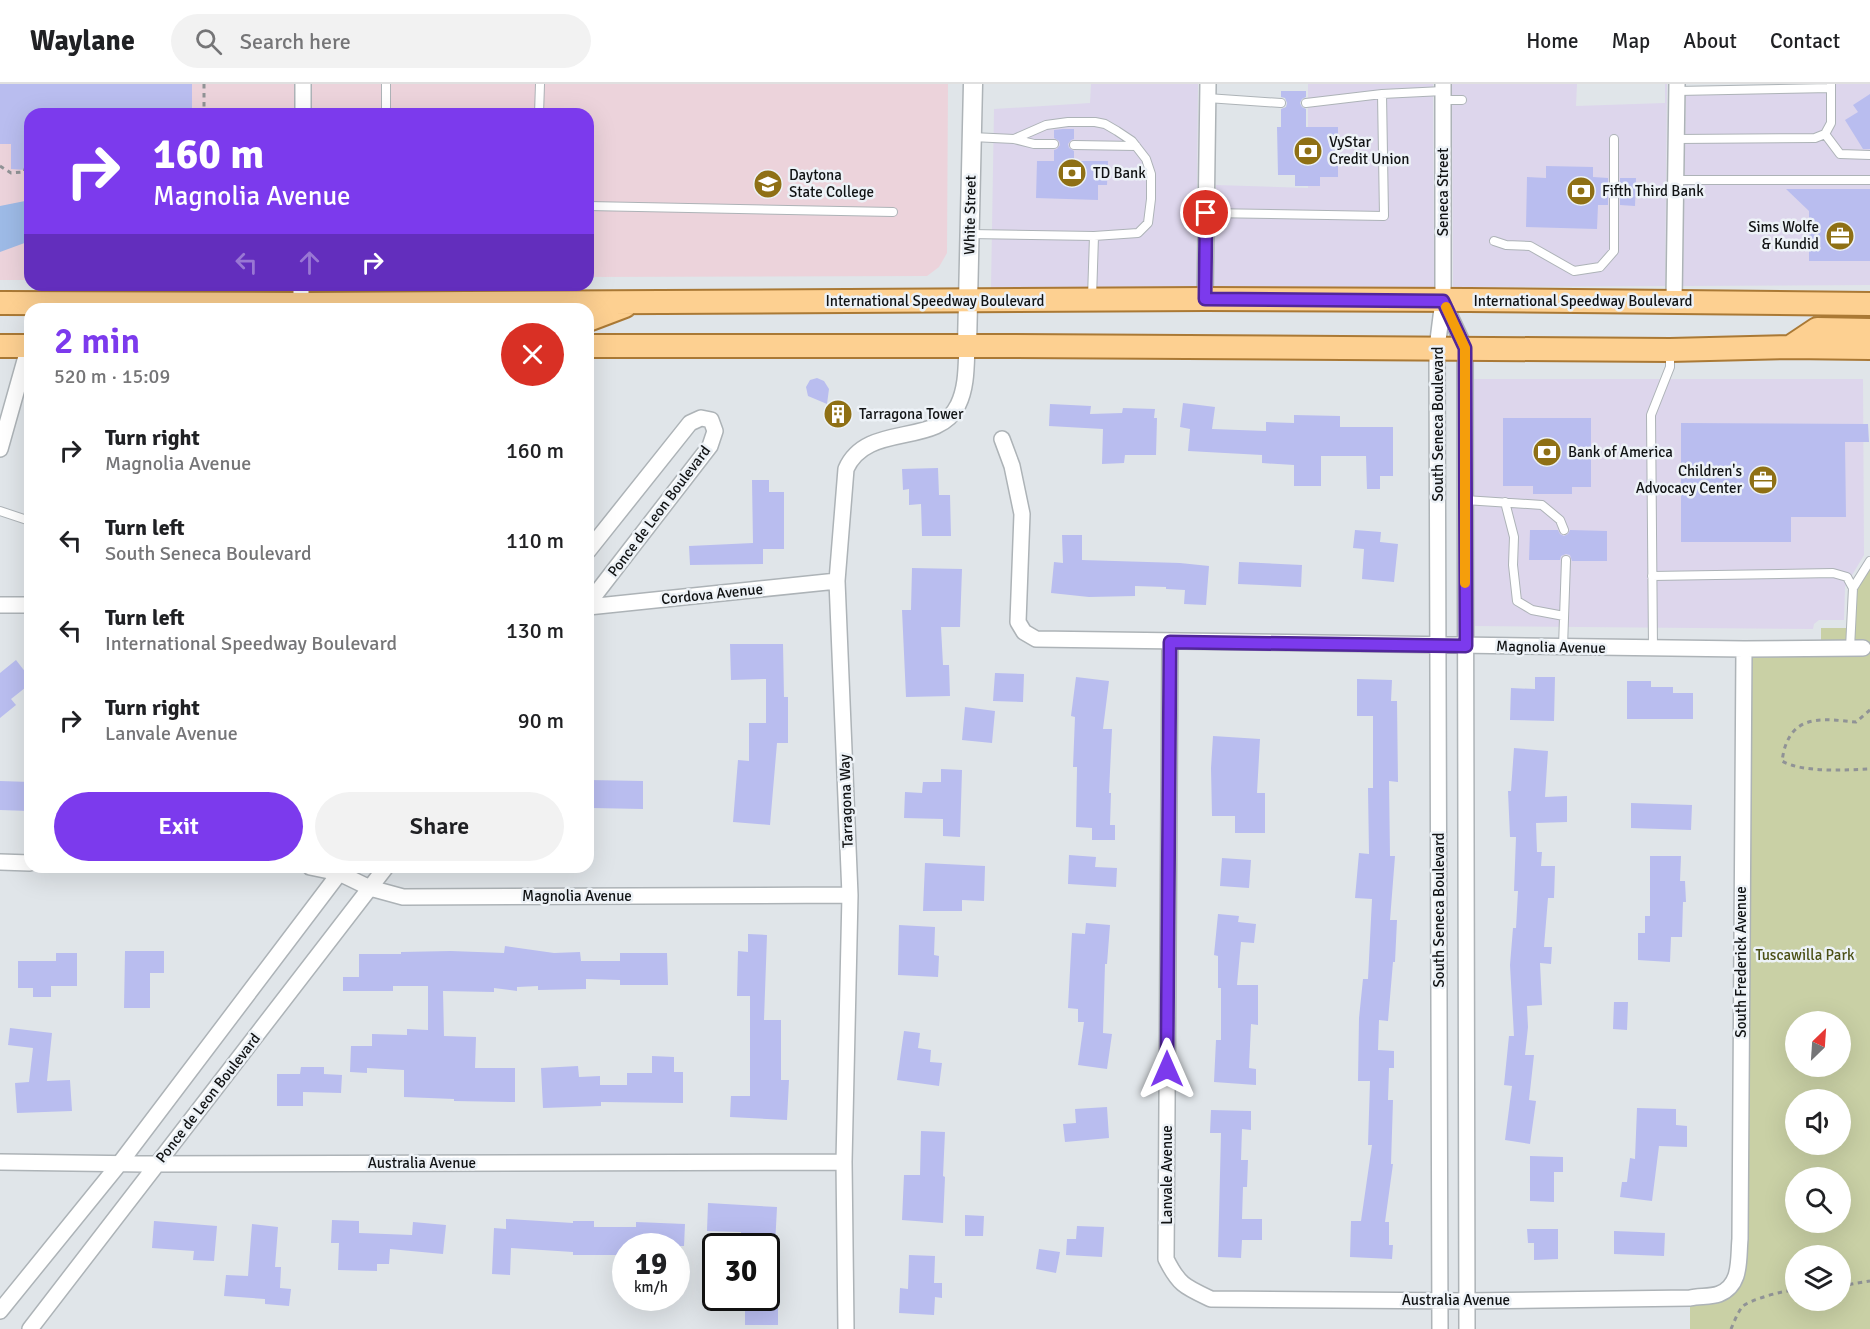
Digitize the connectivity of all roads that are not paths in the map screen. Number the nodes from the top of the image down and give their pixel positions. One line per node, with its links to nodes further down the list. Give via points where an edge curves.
1 (303, 84): 13 (street)
2 (386, 84): 14 (lane)
3 (540, 84): 15 (lane)
4 (973, 84): 17 (street, White Street)
5 (1831, 86): 6 (lane); 16 (lane, via 1831,123)
6 (1677, 88): 20 (street)
7 (1208, 91): 11 (lane); 29 (street)
8 (1443, 92): 9 (lane); 10 (lane); 37 (street, Seneca Street)
9 (1382, 93): 12 (lane); 29 (lane, via 1384,216)
10 (1462, 100)
11 (1281, 103)
12 (1306, 103)
13 (303, 108)
14 (386, 108)
15 (539, 108)
16 (1824, 134): 20 (lane, via 1815,138); 24 (lane, via 1840,154)
17 (972, 136): 18 (lane); 30 (street, White Street)
18 (1014, 139): 21 (lane); 23 (lane, via 1046,125 1095,122 1118,131)
19 (1614, 139): 32 (lane, via 1614,251 1600,267 1574,271 1530,246 1506,246)
20 (1677, 139): 25 (street)
21 (1054, 144)
22 (1074, 145): 23 (lane)
23 (1136, 146): 31 (lane, via 1151,174 1148,224 1138,233)
24 (1870, 155)
25 (1675, 180): 26 (lane); 38 (street)
26 (1870, 180)
27 (594, 206): 28 (lane)
28 (893, 212)
29 (1206, 213): 34 (street)
30 (970, 234): 31 (lane); 36 (street, White Street)
31 (1094, 236): 35 (lane)
32 (1494, 241)
33 (298, 299): 39 (main road, International Speedway Boulevard); 40 (main road, International Speedway Boulevard)
34 (1205, 299): 35 (main road, International Speedway Boulevard); 37 (main road, International Speedway Boulevard)
35 (1092, 300): 36 (main road, International Speedway Boulevard)
36 (968, 301): 39 (main road, International Speedway Boulevard); 47 (street, White Street)
37 (1443, 301): 38 (main road, International Speedway Boulevard); 49 (street, South Seneca Boulevard); 50 (street, South Seneca Boulevard)
38 (1674, 301): 41 (main road, International Speedway Boulevard)
39 (634, 302): 42 (main road)
40 (0, 303)
41 (1870, 304)
42 (594, 318)
43 (1870, 330): 48 (main road, via 1817,329)
44 (0, 346): 45 (main road)
45 (24, 346)
46 (594, 346): 47 (main road)
47 (967, 346): 49 (main road); 66 (street, Tarragona Way, via 964,386 958,406 947,420 878,441 851,458 846,469)
48 (1790, 347): 51 (main road); 52 (main road)
49 (1437, 348): 50 (main road); 56 (street, South Seneca Boulevard)
50 (1465, 348): 52 (main road); 57 (street, South Seneca Boulevard)
51 (1870, 348)
52 (1670, 350): 65 (lane, via 1670,367 1651,415)
53 (24, 367): 55 (street)
54 (1002, 439): 73 (street, Magnolia Avenue, via 1022,514 1018,622 1024,632 1036,639)
55 (0, 449)
56 (1438, 499): 57 (street); 74 (street, South Seneca Boulevard)
57 (1465, 500): 58 (lane); 75 (street, South Seneca Boulevard)
58 (1504, 502): 61 (lane, via 1542,505 1560,520); 72 (lane, via 1514,537 1517,601 1532,610)
59 (0, 511): 60 (lane)
60 (24, 519)
61 (1564, 530)
62 (594, 543): 68 (street, Ponce de Leon Boulevard, via 690,423 700,418 711,420 716,431 710,446)
63 (1566, 561): 72 (lane)
64 (1870, 561): 67 (lane)
65 (1652, 576): 67 (lane, via 1833,573 1847,577); 77 (lane)
66 (837, 581): 71 (street, Cordova Avenue); 86 (street, Tarragona Way)
67 (1853, 588): 78 (lane)
68 (594, 598)
69 (0, 605): 70 (street)
70 (24, 605)
71 (594, 605)
72 (1564, 616): 76 (lane)
73 (1170, 642): 74 (street, Magnolia Avenue); 93 (street, Lanvale Avenue, via 1166,1259)
74 (1438, 645): 75 (street, Magnolia Avenue); 88 (street, South Seneca Boulevard)
75 (1466, 646): 76 (street, Magnolia Avenue); 87 (street, South Seneca Boulevard)
76 (1563, 647): 77 (street, Magnolia Avenue)
77 (1653, 648): 79 (street, Magnolia Avenue)
78 (1856, 648): 79 (street, Magnolia Avenue)
79 (1744, 649): 94 (street, South Frederick Avenue)
80 (0, 862): 81 (street)
81 (24, 863)
82 (339, 873): 91 (street, Ponce de Leon Boulevard)
83 (346, 873): 85 (street, Magnolia Avenue)
84 (381, 873): 85 (street, Ponce de Leon Boulevard)
85 (370, 888): 86 (street, Magnolia Avenue, via 404,897); 92 (street, Ponce de Leon Boulevard)
86 (850, 895): 90 (street, Tarragona Way)
87 (1466, 968): 88 (street); 96 (street, South Seneca Boulevard)
88 (1439, 970): 95 (street, South Seneca Boulevard)
89 (0, 1162): 91 (street, Australia Avenue)
90 (844, 1162): 92 (street, Australia Avenue); 99 (street, Tarragona Way)
91 (120, 1163): 92 (street, Australia Avenue); 97 (street, Ponce de Leon Boulevard)
92 (157, 1164): 98 (street, Ponce de Leon Boulevard)
93 (1174, 1275): 95 (street, Australia Avenue, via 1184,1287 1211,1299)
94 (1737, 1275): 96 (street, Australia Avenue, via 1732,1286 1719,1294 1690,1298)
95 (1440, 1301): 96 (street, Australia Avenue); 100 (street, South Seneca Boulevard)
96 (1467, 1301): 101 (street, South Seneca Boulevard)
97 (0, 1311)
98 (30, 1329)
99 (846, 1329)
100 (1440, 1329)
101 (1467, 1329)

